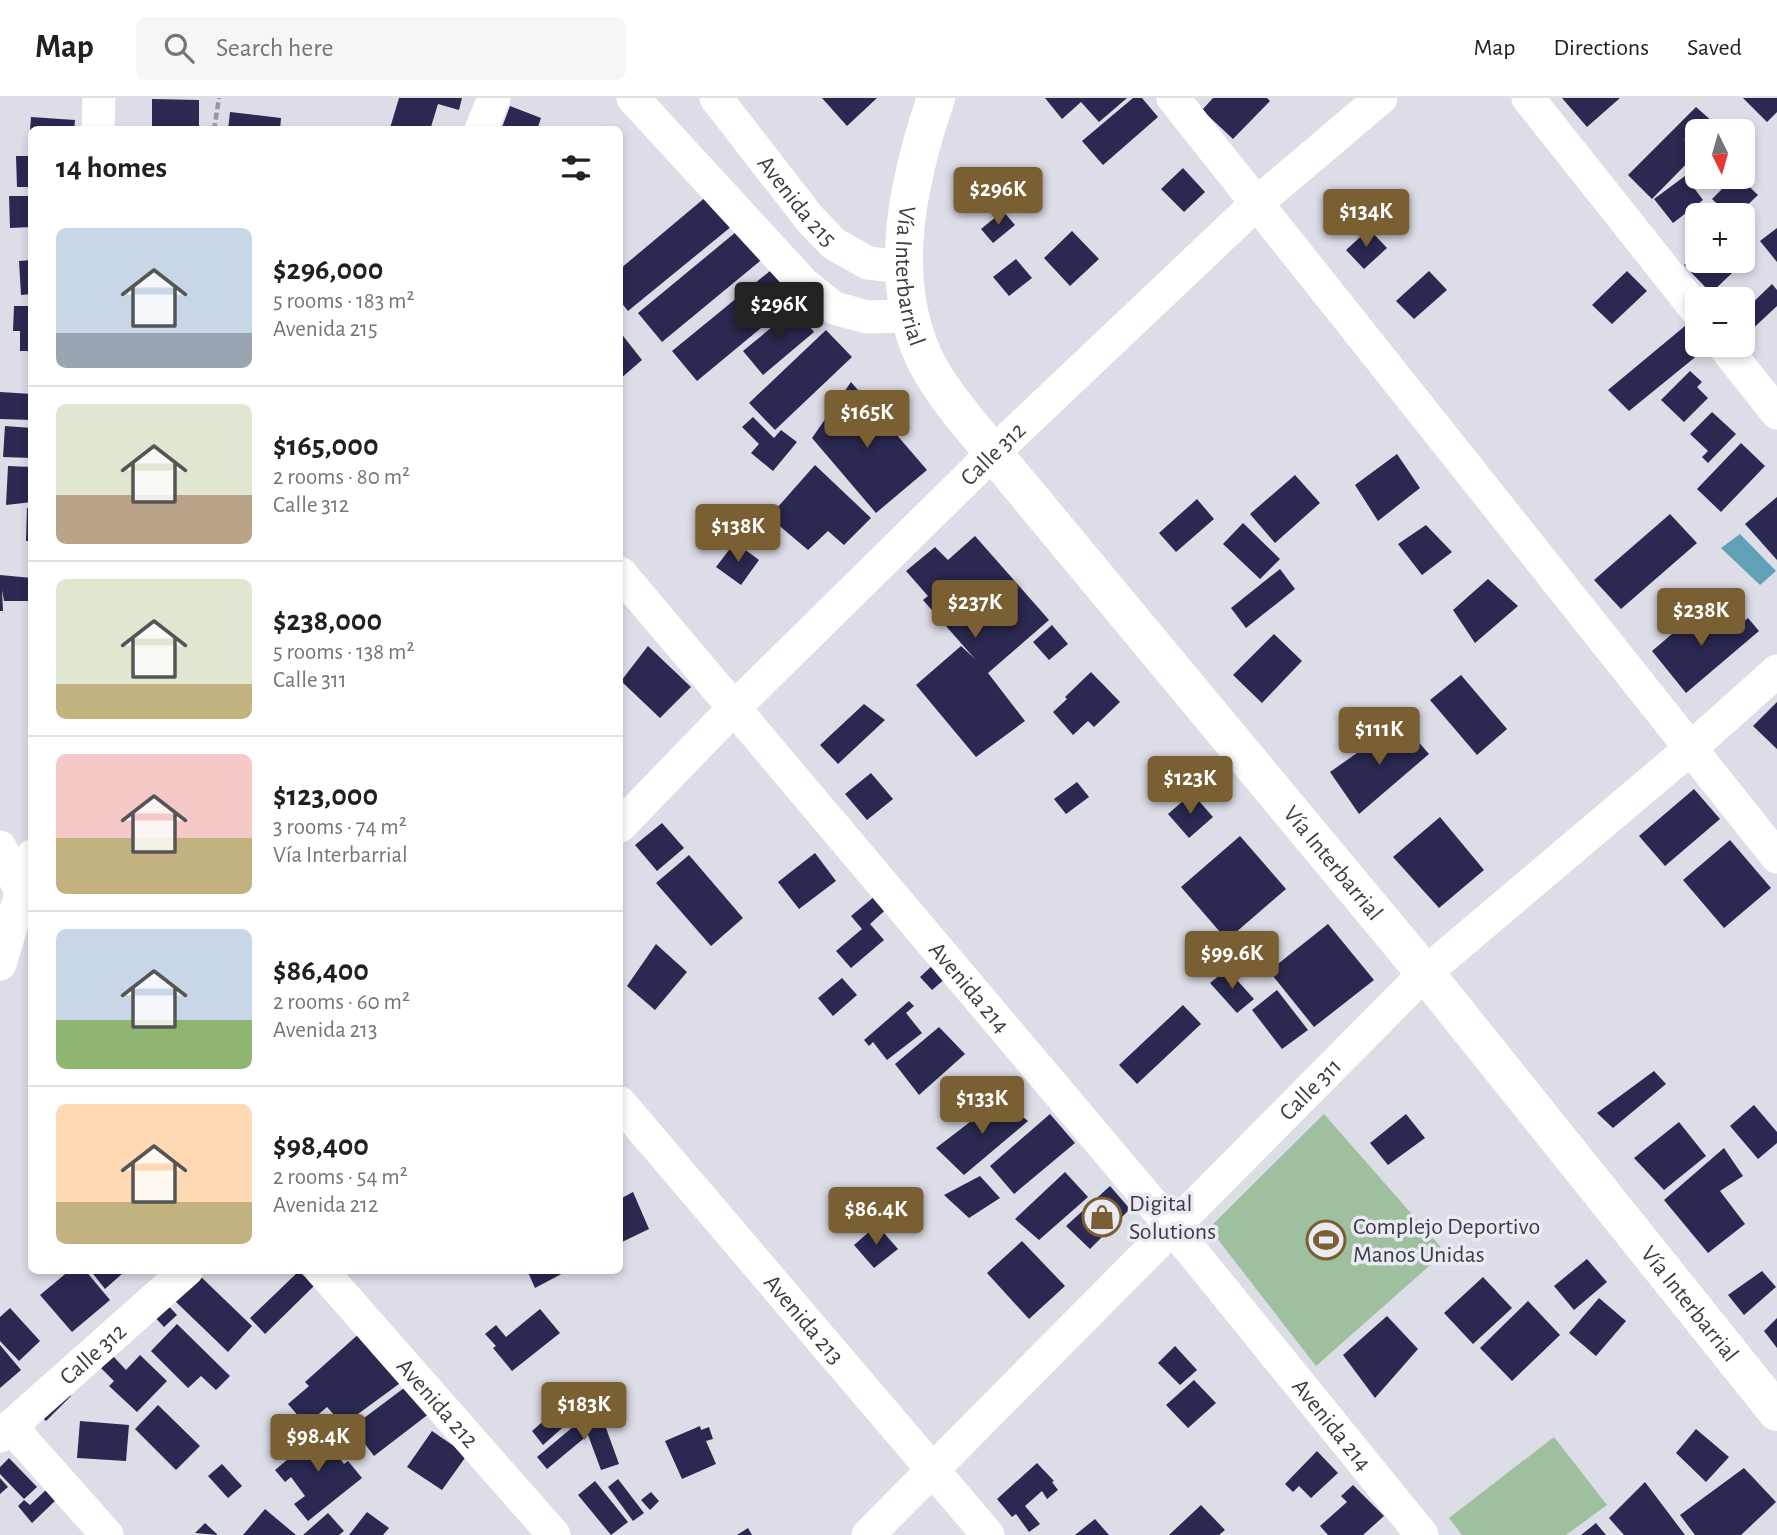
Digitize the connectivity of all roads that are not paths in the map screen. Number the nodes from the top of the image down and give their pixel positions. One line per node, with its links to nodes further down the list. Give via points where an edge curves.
1 (99, 98): 9 (street)
2 (494, 98): 10 (street)
3 (633, 98): 14 (street, via 803,283 834,309 867,317)
4 (716, 98): 12 (street, Avenida 215, via 834,244 868,263)
5 (936, 98): 12 (main road, Vía Interbarrial, via 912,189)
6 (1173, 98): 11 (street)
7 (1381, 98): 11 (street, Calle 312)
8 (1528, 98): 13 (street)
9 (98, 126)
10 (483, 126)
11 (1257, 203): 17 (street, Calle 312); 21 (street)
12 (904, 267): 14 (main road, Vía Interbarrial)
13 (1685, 296)
14 (910, 316): 17 (main road, Vía Interbarrial, via 923,355)
15 (1733, 357): 16 (street)
16 (1777, 413)
17 (993, 453): 20 (street, Calle 312); 28 (main road, Vía Interbarrial)
18 (623, 577): 20 (street, Avenida 214)
19 (1777, 671): 21 (street, Calle 311)
20 (734, 708): 22 (street, Calle 312); 30 (street, Avenida 214)
21 (1691, 748): 24 (street); 28 (street, Calle 311)
22 (623, 823)
23 (0, 847): 26 (street)
24 (1777, 857)
25 (28, 869): 26 (street)
26 (21, 892): 27 (street)
27 (0, 964)
28 (1426, 973): 30 (street, Calle 311); 33 (main road, Vía Interbarrial)
29 (623, 1107): 35 (street, Avenida 213)
30 (1172, 1227): 35 (street, Calle 311); 40 (street, Avenida 214)
31 (182, 1274): 34 (street, Calle 312)
32 (325, 1274): 37 (street, Avenida 212)
33 (1777, 1412)
34 (5, 1431): 36 (street)
35 (931, 1471): 38 (street, Calle 311); 39 (street, Avenida 213)
36 (107, 1535)
37 (554, 1535)
38 (868, 1535)
39 (988, 1535)
40 (1422, 1535)

